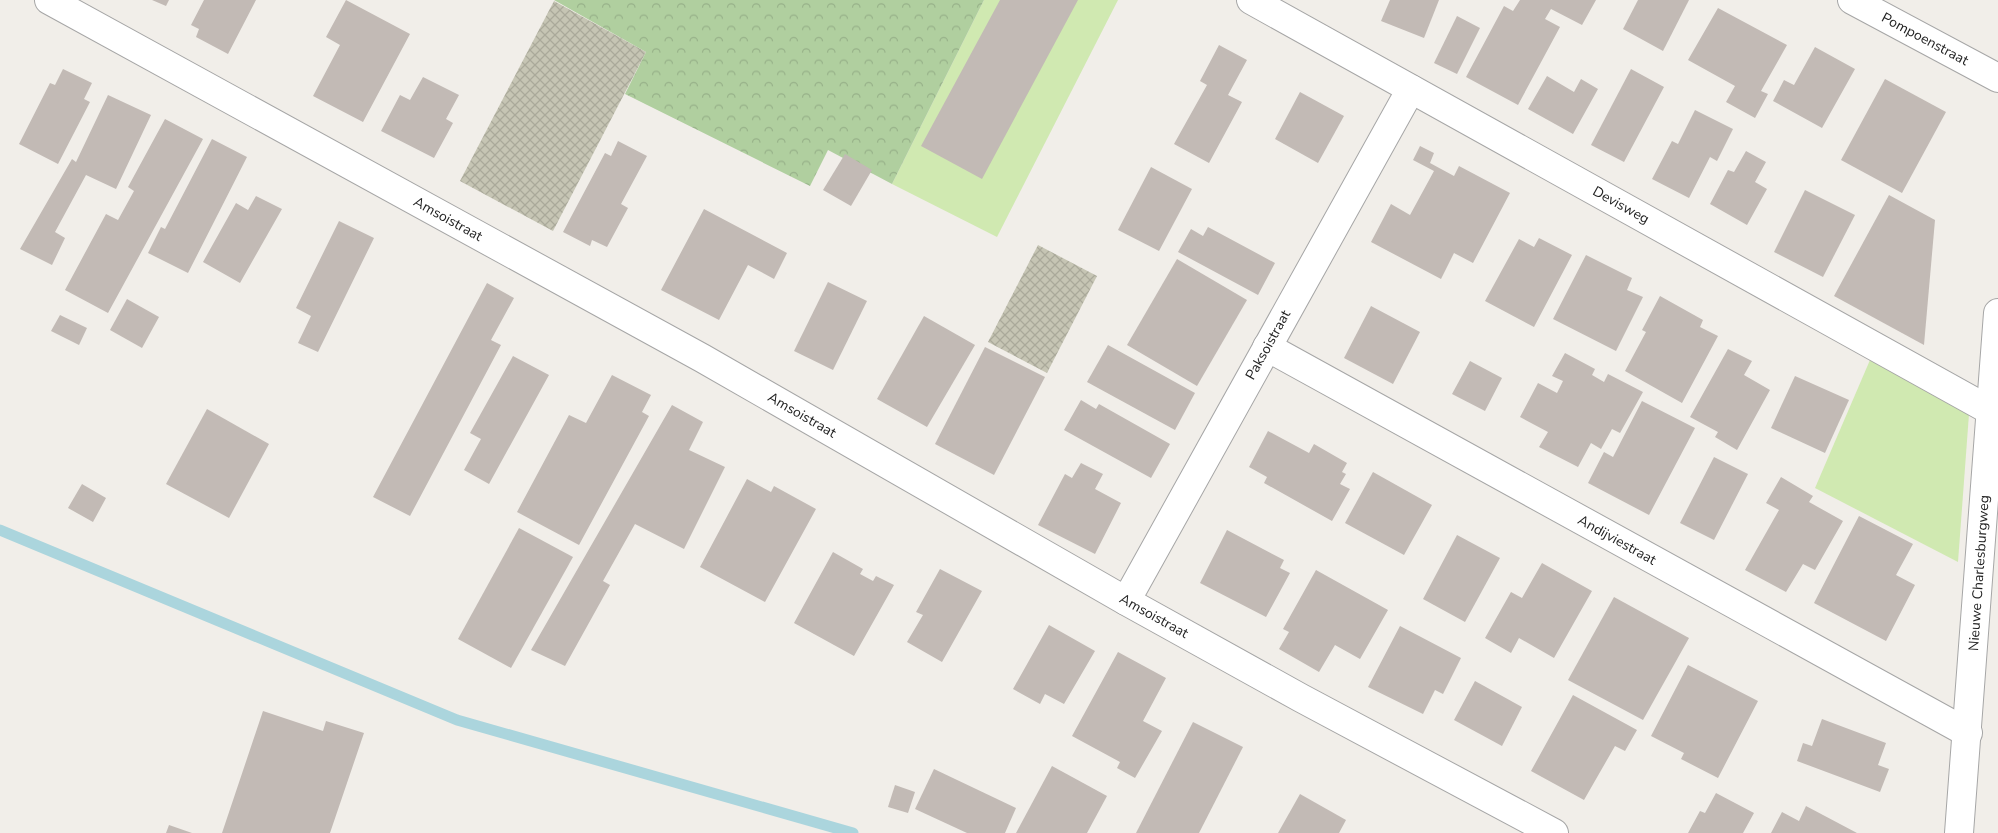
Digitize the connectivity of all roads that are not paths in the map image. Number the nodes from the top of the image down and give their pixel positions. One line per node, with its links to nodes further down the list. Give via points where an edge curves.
1 (49, 0): 9 (street, Amsoistraat, via 702,358)
2 (1251, 0): 5 (street, Devisweg)
3 (1852, 0): 4 (street, Pompoenstraat)
4 (1998, 78)
5 (1411, 89): 7 (street, Paksoistraat); 8 (street, Devisweg)
6 (1998, 313): 8 (street, Nieuwe Charlesburgweg)
7 (1266, 347): 9 (street, Paksoistraat); 10 (street, Andijviestraat)
8 (1994, 411): 10 (street, Nieuwe Charlesburgweg)
9 (1126, 601): 11 (street, Amsoistraat)
10 (1968, 733): 12 (street, Nieuwe Charlesburgweg)
11 (1554, 833)
12 (1959, 833)

